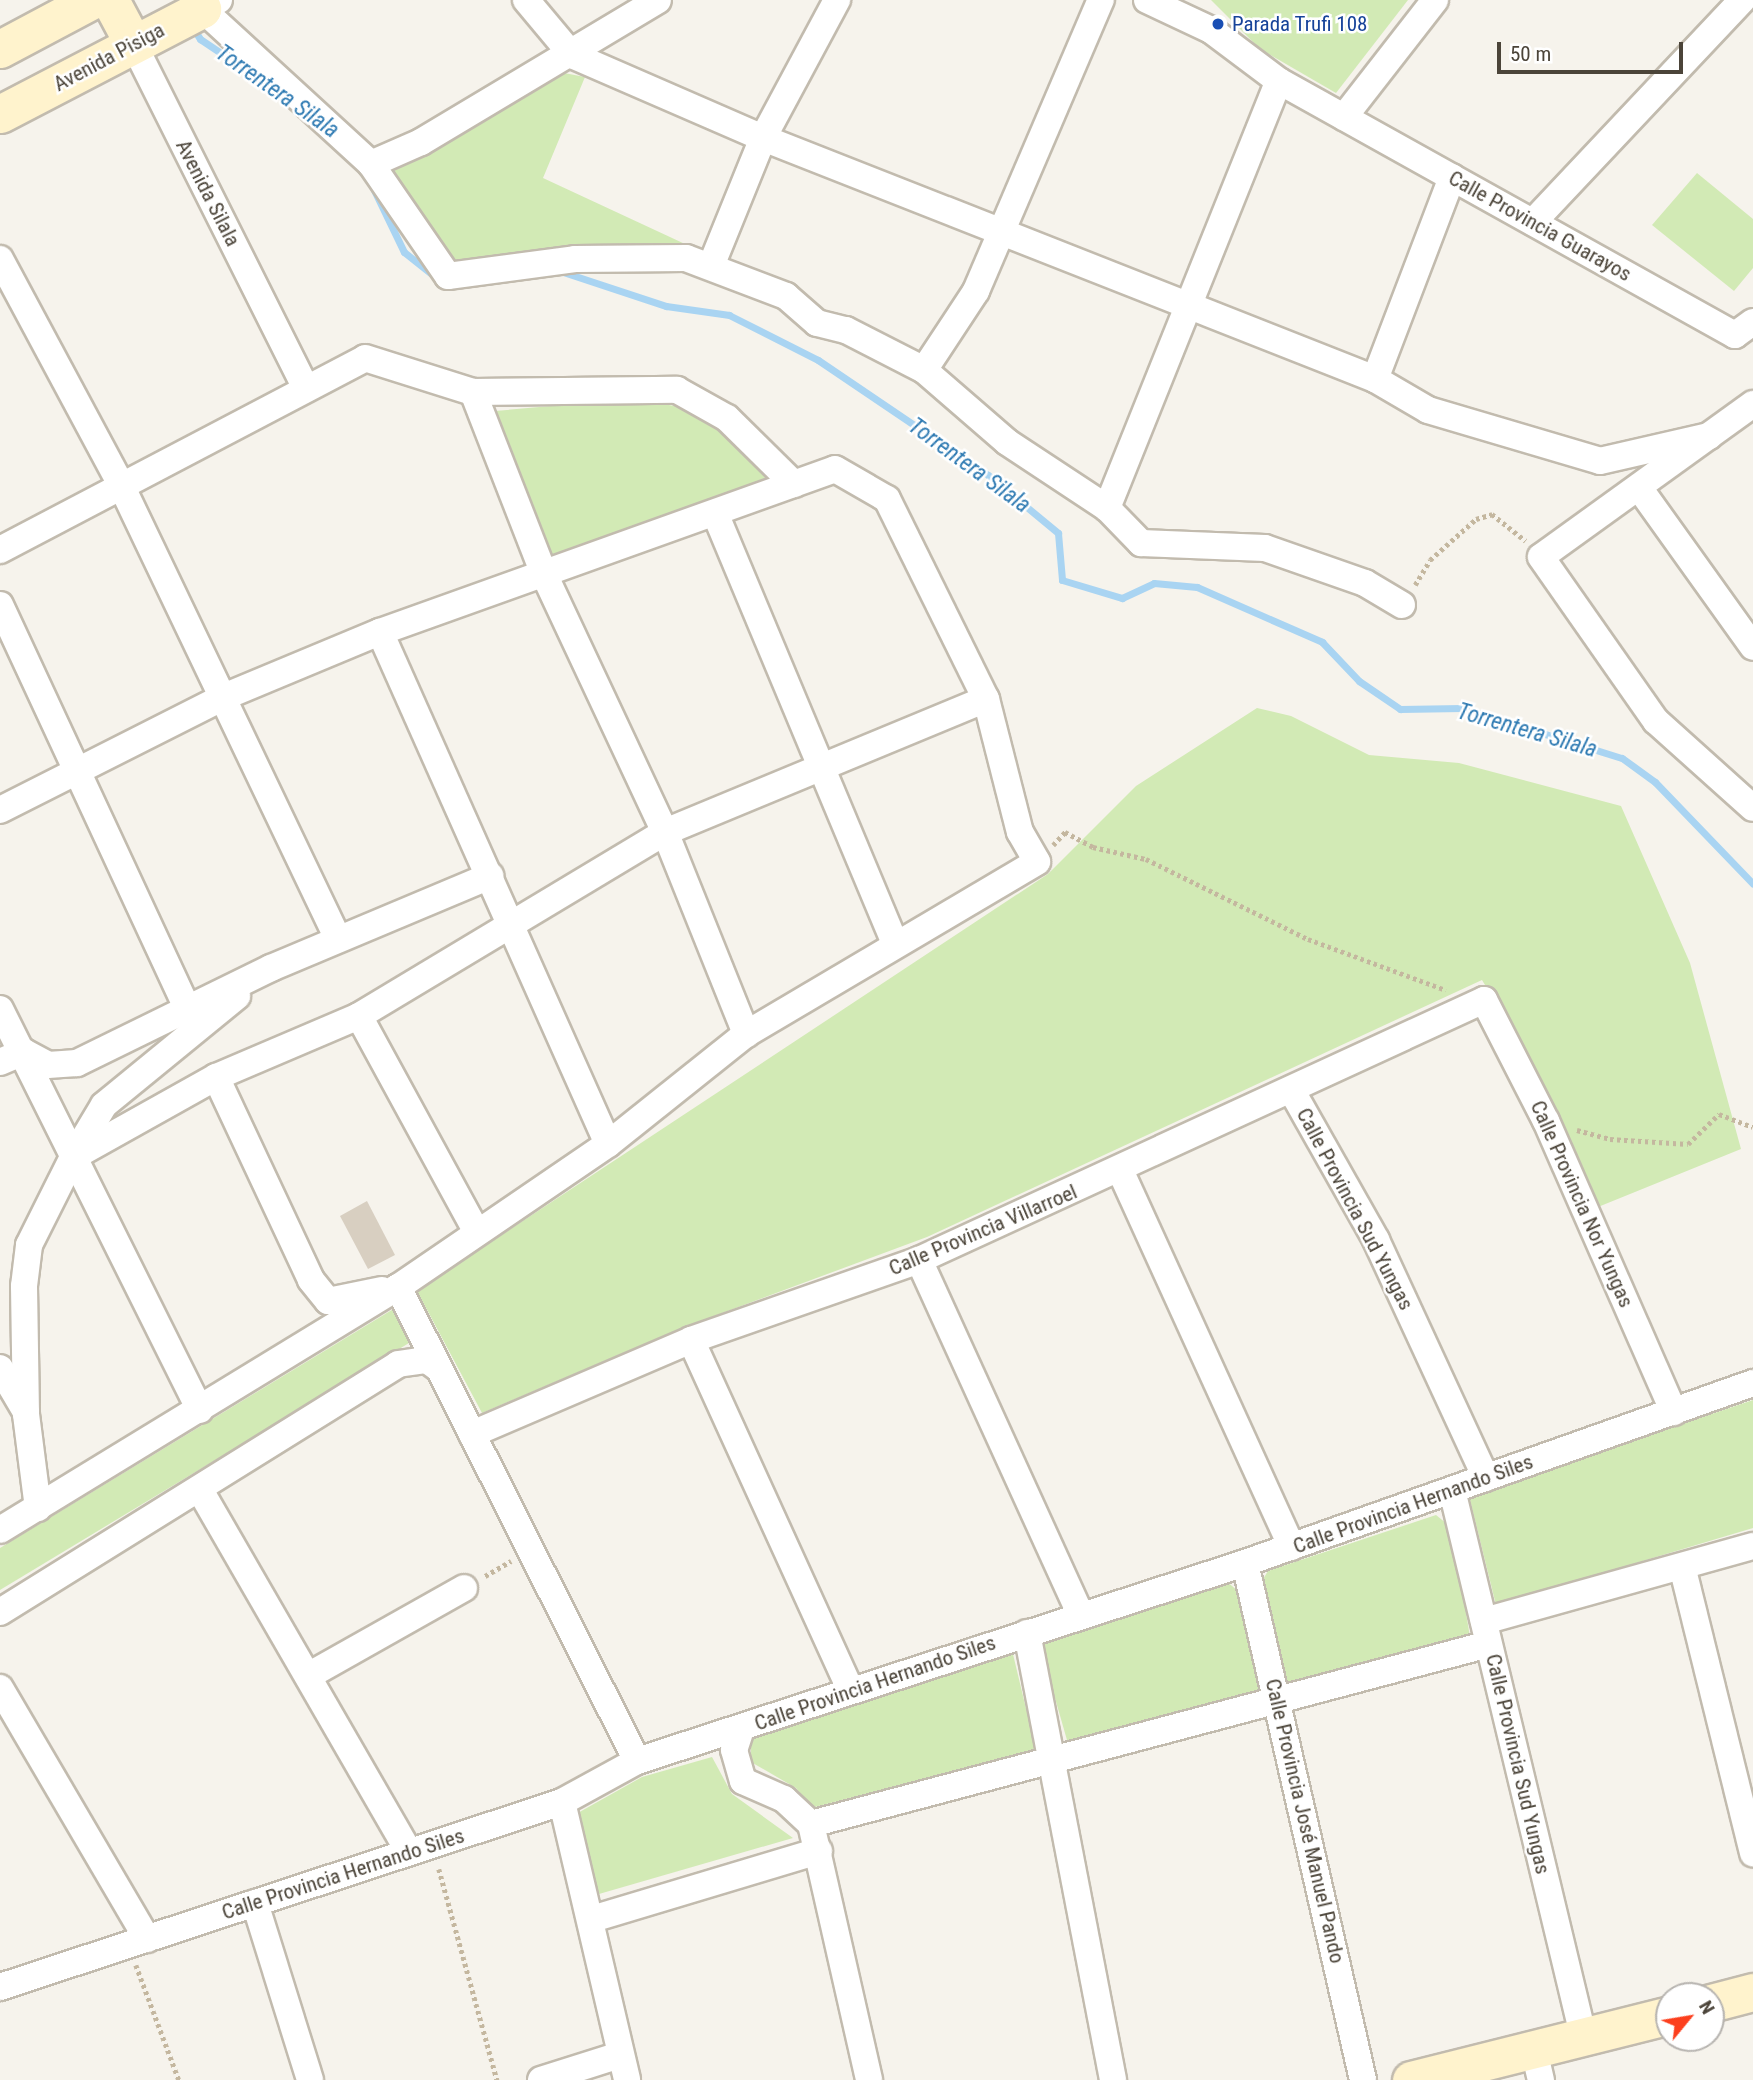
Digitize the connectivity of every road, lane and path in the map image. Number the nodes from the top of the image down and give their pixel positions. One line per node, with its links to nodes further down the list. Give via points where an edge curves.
1 (92, 0): 14 (street)
2 (110, 0): 13 (street, Avenida Silala)
3 (526, 0): 15 (street)
4 (658, 0): 15 (street)
5 (836, 0): 19 (street)
6 (1101, 0): 23 (street)
7 (1147, 0): 12 (street)
8 (1185, 0): 12 (street)
9 (1435, 0): 18 (street)
10 (206, 3): 13 (street, Avenida Pisiga); 20 (street)
11 (1738, 8): 22 (street)
12 (1211, 30): 16 (street, Calle Provincia Guarayos)
13 (132, 43): 17 (street, Avenida Pisiga); 30 (street, Avenida Silala)
14 (0, 49)
15 (572, 55): 19 (street); 20 (street)
16 (1279, 81): 18 (street, Calle Provincia Guarayos); 26 (street)
17 (0, 114)
18 (1344, 117): 21 (street, Calle Provincia Guarayos)
19 (763, 138): 23 (street); 25 (street)
20 (371, 164): 25 (street, via 448,276 461,279 575,259 686,257)
21 (1452, 177): 22 (street, Calle Provincia Guarayos); 29 (street)
22 (1534, 222): 27 (street, Calle Provincia Guarayos)
23 (1006, 230): 26 (street); 28 (street, via 976,291)
24 (0, 259): 35 (street)
25 (711, 267): 28 (street, via 786,296 817,323 846,330)
26 (1191, 305): 29 (street); 37 (street)
27 (1744, 328)
28 (924, 370): 37 (street, via 1007,442)
29 (1375, 379): 33 (street, via 1429,410 1600,460)
30 (305, 386): 31 (street, via 365,358); 35 (street)
31 (473, 392): 34 (street, via 677,390 727,418); 41 (street)
32 (1753, 404): 33 (street)
33 (1709, 436): 36 (street)
34 (794, 484): 38 (street); 47 (street, via 835,469 887,499)
35 (121, 485): 39 (street); 46 (street)
36 (1640, 489): 40 (street); 45 (street)
37 (1107, 508): 43 (street, via 1141,543 1265,548 1365,583)
38 (715, 513): 41 (street); 48 (street)
39 (0, 550)
40 (1541, 557): 43 (path, via 1511,524 1492,513 1476,519 1430,560); 50 (street, via 1656,721)
41 (544, 574): 44 (street); 52 (street)
42 (0, 605): 49 (street)
43 (1402, 605)
44 (380, 632): 46 (street); 54 (street)
45 (1753, 647)
46 (226, 696): 49 (street); 56 (street)
47 (986, 699): 48 (street); 53 (street, via 1020,832)
48 (823, 771): 52 (street); 57 (street)
49 (76, 773): 51 (street); 61 (street)
50 (1753, 808)
51 (0, 810)
52 (665, 832): 55 (street); 63 (street)
53 (1037, 862): 57 (street); 59 (path, via 1065,832 1093,847 1146,859 1308,939)
54 (490, 876): 55 (street); 56 (street)
55 (513, 926): 62 (street); 69 (street)
56 (338, 939): 58 (street)
57 (895, 943): 63 (street)
58 (271, 968): 61 (street); 70 (street, via 104,1105)
59 (1484, 1000): 66 (street, Calle Provincia Villarroel); 67 (street, Calle Provincia Nor Yungas)
60 (0, 1009): 64 (street)
61 (188, 1010): 64 (street, via 77,1063 48,1065)
62 (359, 1016): 65 (street); 72 (street)
63 (747, 1034): 69 (street)
64 (12, 1057): 70 (street)
65 (216, 1077): 70 (street); 74 (street, via 311,1280 327,1301)
66 (1293, 1093): 71 (street, Calle Provincia Villarroel); 83 (street, Calle Provincia Sud Yungas, via 1376,1240)
67 (1546, 1121): 68 (path, via 1610,1139 1688,1144 1719,1114); 80 (street, Calle Provincia Nor Yungas)
68 (1753, 1127)
69 (608, 1144): 72 (street)
70 (73, 1157): 79 (street); 81 (street, via 29,1245)
71 (1120, 1170): 73 (street, Calle Provincia Villarroel); 89 (street)
72 (476, 1231): 74 (street)
73 (919, 1260): 75 (street, Calle Provincia Villarroel); 95 (street)
74 (398, 1287): 77 (street); 79 (street)
75 (691, 1340): 82 (street, Calle Provincia Villarroel); 100 (street)
76 (0, 1367): 81 (street)
77 (438, 1368): 82 (street); 84 (street, via 427,1360 398,1364)
78 (1753, 1383): 80 (street, Calle Provincia Hernando Siles)
79 (200, 1410): 86 (street)
80 (1674, 1412): 83 (street, Calle Provincia Hernando Siles)
81 (26, 1414): 86 (street)
82 (472, 1434): 90 (street)
83 (1486, 1478): 85 (street, Calle Provincia Hernando Siles)
84 (200, 1490): 94 (street); 98 (street)
85 (1452, 1490): 89 (street, Calle Provincia Hernando Siles); 96 (street, Calle Provincia Sud Yungas)
86 (38, 1508): 87 (street)
87 (0, 1530)
88 (1753, 1546): 92 (street)
89 (1292, 1547): 91 (street, Calle Provincia Hernando Siles)
90 (530, 1550): 93 (path); 104 (street)
91 (1245, 1563): 95 (street, Calle Provincia Hernando Siles); 101 (street, Calle Provincia José Manuel Pando)
92 (1683, 1570): 96 (street); 106 (street)
93 (464, 1588): 98 (street)
94 (0, 1612)
95 (1080, 1614): 97 (street, Calle Provincia Hernando Siles)
96 (1487, 1632): 101 (street); 118 (street, Calle Provincia Sud Yungas)
97 (1027, 1633): 100 (street, Calle Provincia Hernando Siles); 103 (street)
98 (308, 1676): 108 (street)
99 (0, 1688): 113 (street)
100 (850, 1689): 102 (street, Calle Provincia Hernando Siles)
101 (1278, 1700): 103 (street); 128 (street, Calle Provincia José Manuel Pando)
102 (741, 1729): 104 (street, Calle Provincia Hernando Siles); 107 (street, via 734,1750 743,1781 784,1799)
103 (1054, 1759): 107 (street); 127 (street)
104 (637, 1761): 105 (street, Calle Provincia Hernando Siles)
105 (562, 1802): 108 (street, Calle Provincia Hernando Siles); 112 (street)
106 (1748, 1810): 110 (street)
107 (811, 1824): 109 (street)
108 (421, 1848): 111 (street, Calle Provincia Hernando Siles); 123 (path)
109 (819, 1851): 112 (street); 126 (street)
110 (1753, 1853)
111 (255, 1903): 113 (street, Calle Provincia Hernando Siles); 122 (street)
112 (592, 1919): 119 (street)
113 (137, 1942): 114 (street, Calle Provincia Hernando Siles); 121 (path)
114 (0, 1987)
115 (1753, 1992): 116 (street)
116 (1725, 1999)
117 (1655, 2019): 118 (street)
118 (1584, 2039): 120 (street)
119 (620, 2054): 124 (street); 125 (street)
120 (1538, 2065): 129 (street)
121 (179, 2080)
122 (310, 2080)
123 (497, 2080)
124 (541, 2080)
125 (627, 2080)
126 (869, 2080)
127 (1113, 2080)
128 (1363, 2080)
129 (1410, 2080)

